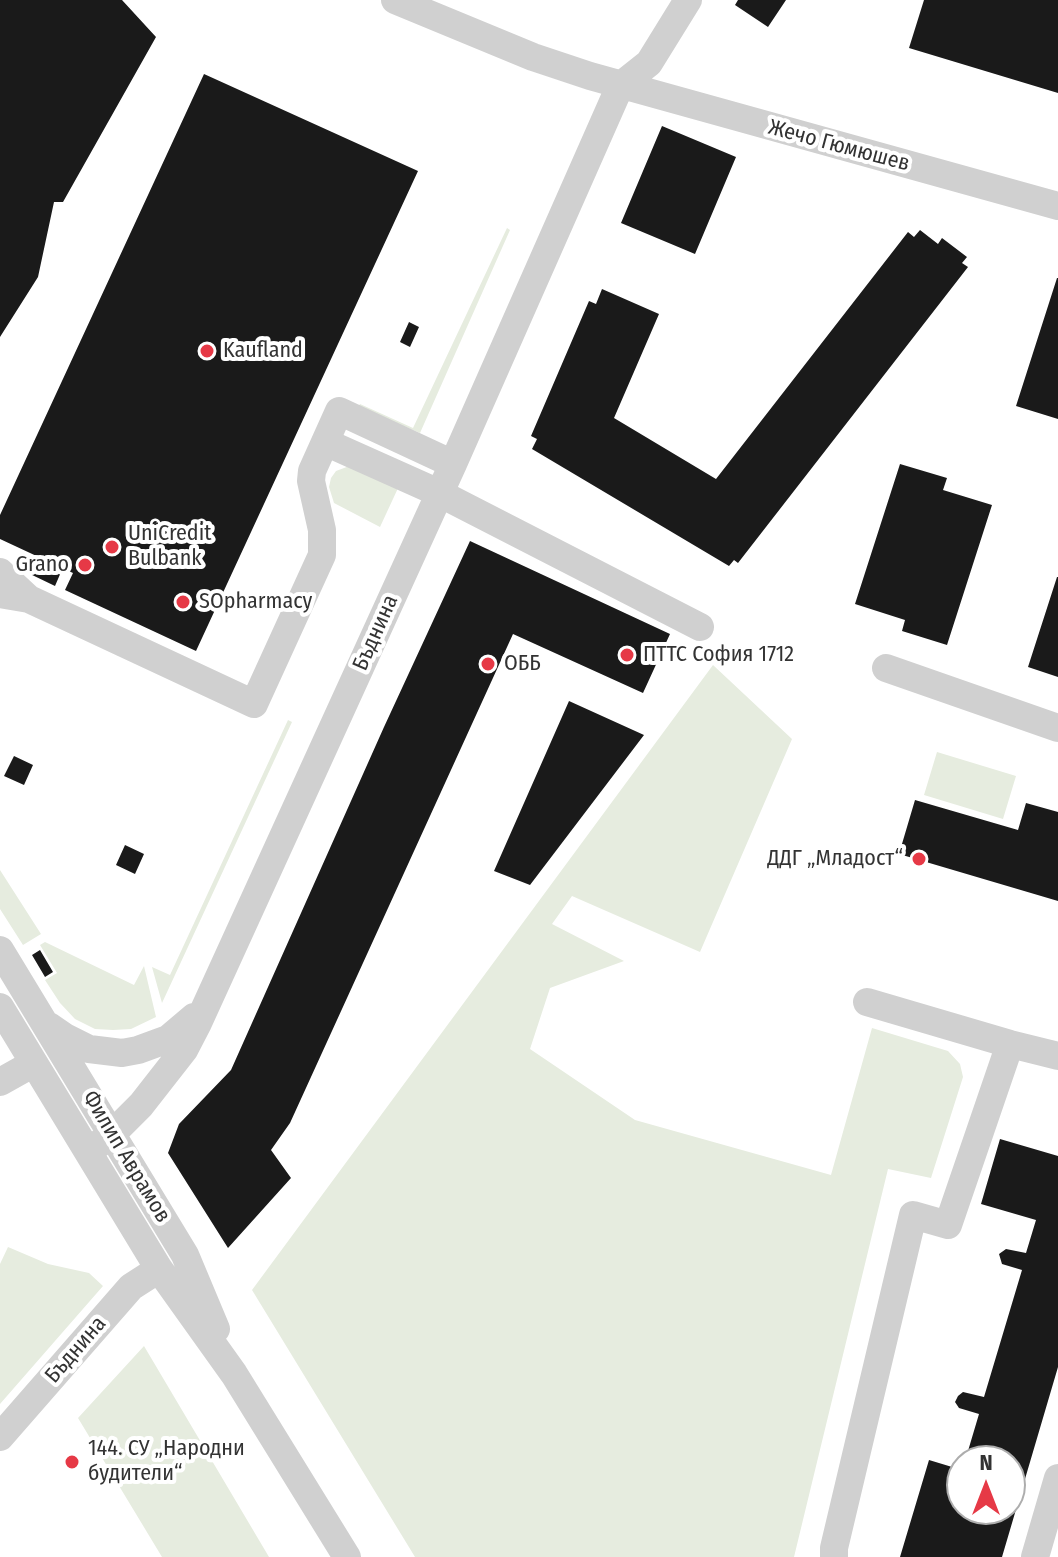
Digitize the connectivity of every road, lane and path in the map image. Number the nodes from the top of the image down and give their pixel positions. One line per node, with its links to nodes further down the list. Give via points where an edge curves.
1 (395, 0): 3 (street, Жечо Гюмюшев)
2 (688, 0): 3 (street, via 649,63)
3 (620, 86): 4 (street, Жечо Гюмюшев); 5 (street, Бъднина)
4 (1058, 206)
5 (446, 479): 8 (street, via 332,426 311,481 322,555 254,704); 9 (street); 13 (street, Бъднина)
6 (0, 572): 8 (street)
7 (0, 594): 8 (street)
8 (29, 599)
9 (700, 627)
10 (886, 668): 11 (street)
11 (1058, 728)
12 (0, 950): 16 (street, Филип Аврамов)
13 (212, 993): 16 (street, via 179,1031 130,1052 89,1049); 21 (street, Бъднина, via 184,1050)
14 (867, 1002): 17 (street)
15 (0, 1007): 19 (street, Филип Аврамов)
16 (45, 1023): 21 (street, Филип Аврамов)
17 (1010, 1044): 18 (street); 28 (street, via 948,1225 913,1215)
18 (1058, 1056)
19 (34, 1063): 20 (street); 22 (street, Филип Аврамов)
20 (0, 1082)
21 (112, 1134): 22 (street, Бъднина); 24 (street, Филип Аврамов, via 185,1255)
22 (88, 1152): 23 (street, Филип Аврамов)
23 (159, 1269): 24 (street, Филип Аврамов); 25 (street, Бъднина, via 131,1287)
24 (234, 1374): 27 (street, Филип Аврамов)
25 (0, 1437)
26 (1058, 1478): 29 (street)
27 (347, 1557)
28 (834, 1557)
29 (1035, 1557)

